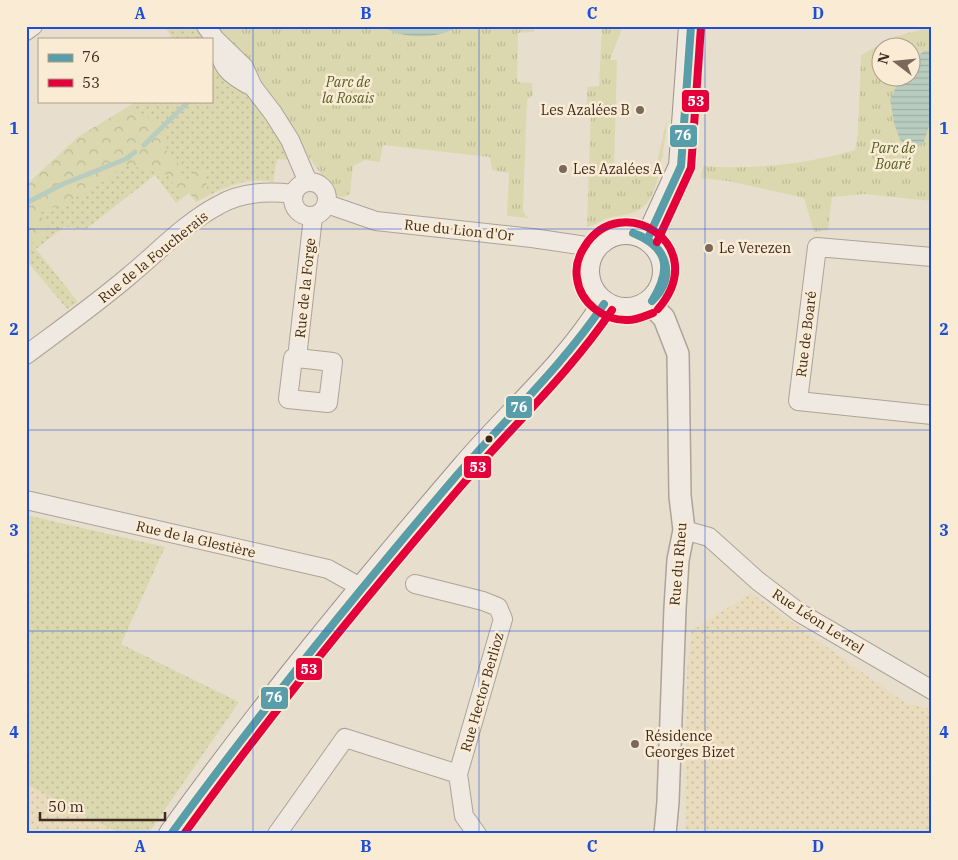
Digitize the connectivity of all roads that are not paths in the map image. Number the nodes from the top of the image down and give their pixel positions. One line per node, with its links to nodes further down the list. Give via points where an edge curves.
1 (32, 26): 3 (street)
2 (691, 26): 9 (main road, via 681,166)
3 (26, 31)
4 (211, 32): 5 (street, via 239,61 253,87 273,112 290,140)
5 (308, 182): 6 (street); 7 (street, via 323,188)
6 (293, 194): 8 (street, via 297,211); 14 (street, Rue de la Foucherais, via 243,195 219,204)
7 (327, 204): 8 (street); 10 (street, Rue du Lion d'Or, via 376,221)
8 (313, 217): 15 (street, Rue de la Forge)
9 (648, 238): 10 (main road, via 633,232 617,232); 13 (main road, via 659,248 665,262 666,278)
10 (594, 247): 12 (main road, via 587,264 587,280 593,294)
11 (932, 257): 16 (street, Rue de Boaré, via 817,247 798,401)
12 (604, 304): 13 (main road, via 619,310 635,310); 20 (main road, via 578,343 485,442)
13 (650, 304): 18 (street, Rue du Rheu, via 664,318 678,354 680,496)
14 (26, 355)
15 (297, 358)
16 (932, 415)
17 (26, 500): 20 (street, Rue de la Glestière, via 328,569)
18 (684, 530): 21 (street, Rue Léon Levrel, via 709,537 800,613); 26 (street, Rue du Rheu, via 678,560 675,608)
19 (415, 584): 22 (street, Rue Hector Berlioz, via 483,600 498,607 502,619)
20 (362, 588): 23 (main road, via 240,740)
21 (932, 690)
22 (458, 774): 24 (street, via 345,738); 25 (street, via 464,816)
23 (170, 834)
24 (277, 834)
25 (477, 834)
26 (665, 834)

